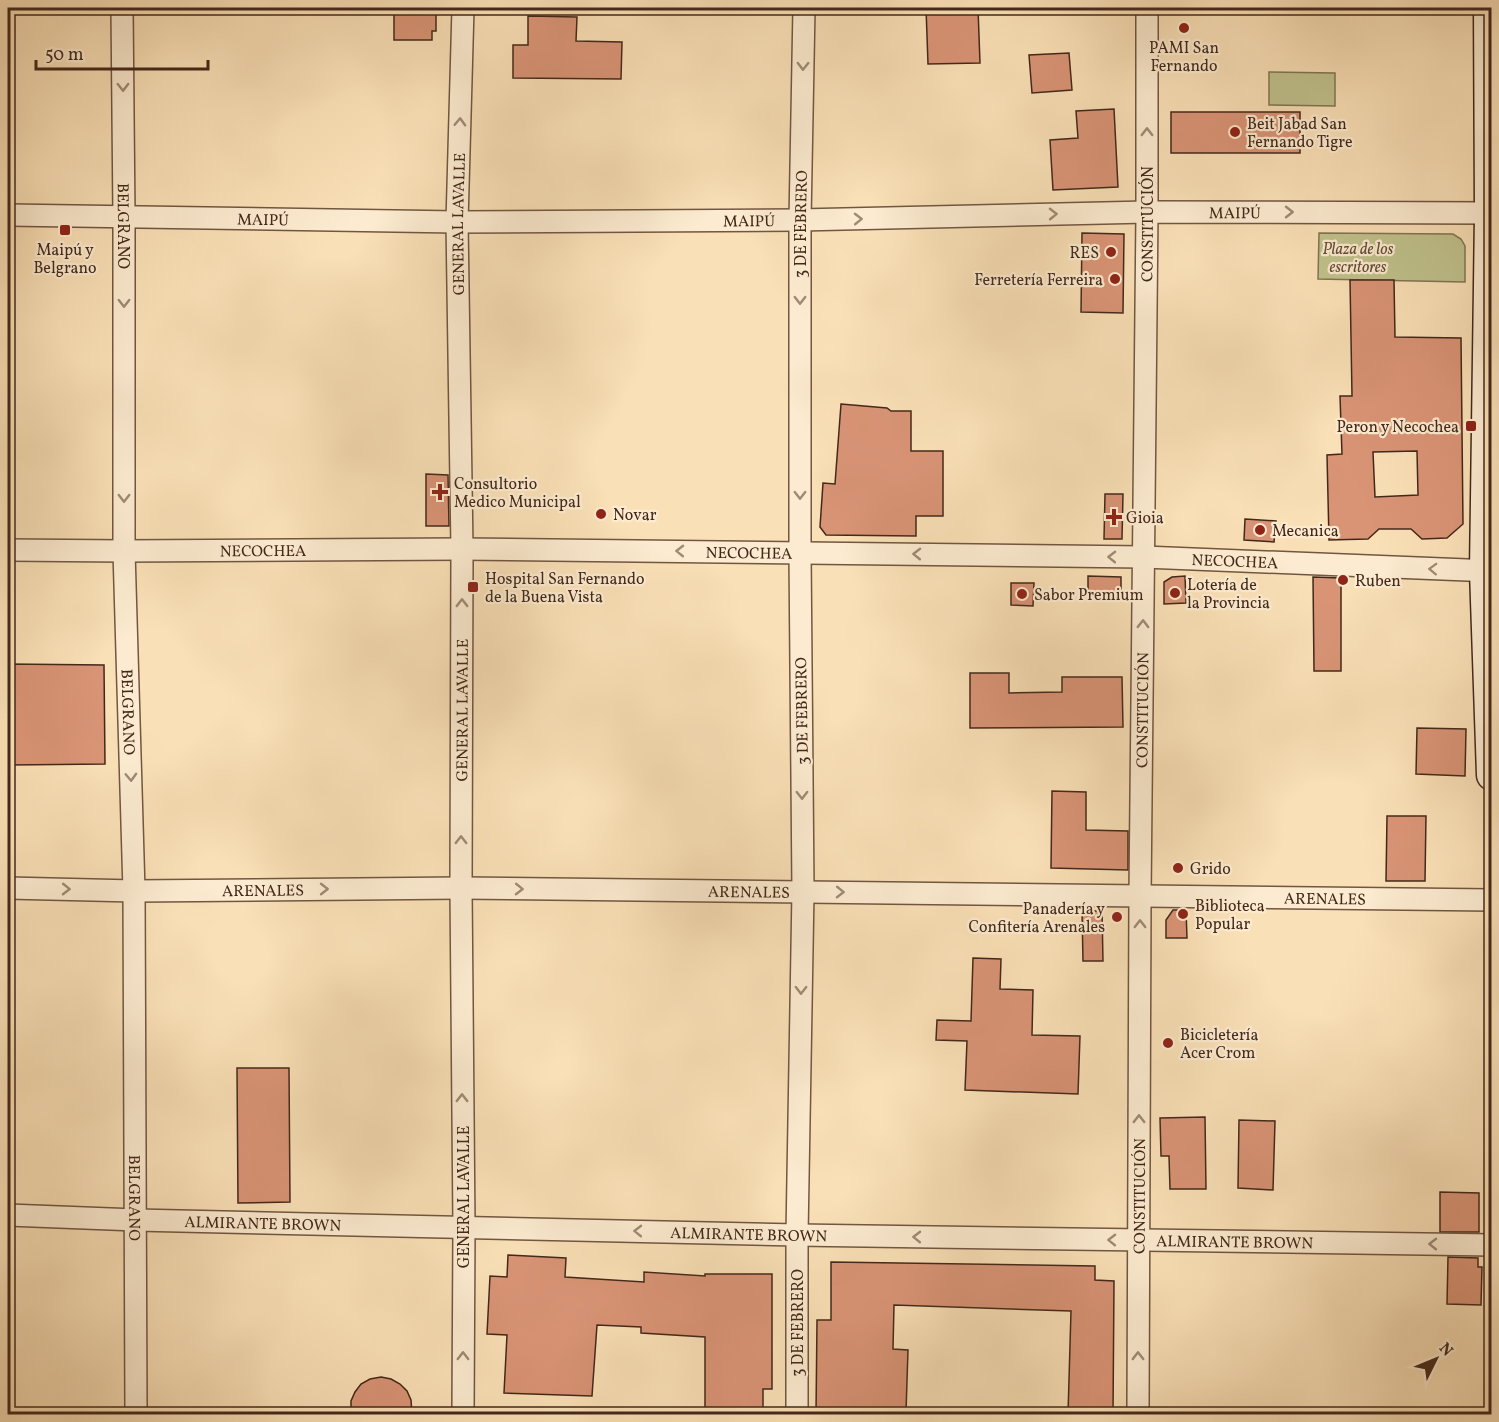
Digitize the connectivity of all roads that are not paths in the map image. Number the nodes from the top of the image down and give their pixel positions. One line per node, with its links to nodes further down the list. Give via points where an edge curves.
1 (122, 8): 9 (street, BELGRANO, one-way to 9)
2 (463, 8): 11 (street, GENERAL LAVALLE, one-way to 2)
3 (804, 8): 10 (street, 3 DE FEBRERO, one-way to 10)
4 (1147, 8): 6 (street, CONSTITUCIÓN, one-way to 4)
5 (1489, 8): 7 (main road)
6 (1147, 212): 7 (street, MAIPÚ, one-way to 7); 10 (street, MAIPÚ, one-way to 6); 16 (street, CONSTITUCIÓN)
7 (1491, 213): 17 (main road)
8 (8, 215): 9 (street, MAIPÚ)
9 (124, 218): 11 (street, MAIPÚ); 14 (street, BELGRANO, one-way to 14)
10 (800, 220): 11 (street, MAIPÚ); 15 (street, 3 DE FEBRERO, one-way to 15)
11 (457, 222): 12 (street, GENERAL LAVALLE)
12 (462, 549): 14 (street, NECOCHEA); 15 (street, NECOCHEA, one-way to 12); 20 (street, GENERAL LAVALLE, one-way to 12)
13 (8, 550): 14 (street, NECOCHEA)
14 (124, 551): 21 (street, BELGRANO, one-way to 21)
15 (800, 553): 16 (street, NECOCHEA, one-way to 15); 22 (street, 3 DE FEBRERO, one-way to 22)
16 (1144, 557): 17 (street, NECOCHEA, one-way to 16); 23 (street, CONSTITUCIÓN, one-way to 16)
17 (1488, 571): 18 (main road)
18 (1491, 775)
19 (8, 888): 21 (street, ARENALES, one-way to 21)
20 (461, 888): 21 (street, ARENALES, one-way to 20); 22 (street, ARENALES, one-way to 22); 27 (street, GENERAL LAVALLE, one-way to 20)
21 (134, 891): 26 (street, BELGRANO)
22 (803, 891): 23 (street, ARENALES, one-way to 23); 28 (street, 3 DE FEBRERO, one-way to 28)
23 (1140, 896): 24 (street, ARENALES); 29 (street, CONSTITUCIÓN, one-way to 23)
24 (1491, 900)
25 (8, 1215): 26 (street, ALMIRANTE BROWN)
26 (136, 1220): 27 (street, ALMIRANTE BROWN); 31 (street, BELGRANO)
27 (464, 1227): 28 (street, ALMIRANTE BROWN, one-way to 27); 32 (street, GENERAL LAVALLE, one-way to 27)
28 (797, 1235): 29 (street, ALMIRANTE BROWN, one-way to 28); 33 (street, 3 DE FEBRERO)
29 (1139, 1240): 30 (street, ALMIRANTE BROWN, one-way to 29); 34 (street, CONSTITUCIÓN, one-way to 29)
30 (1491, 1245)
31 (136, 1414)
32 (463, 1414)
33 (797, 1414)
34 (1138, 1414)

